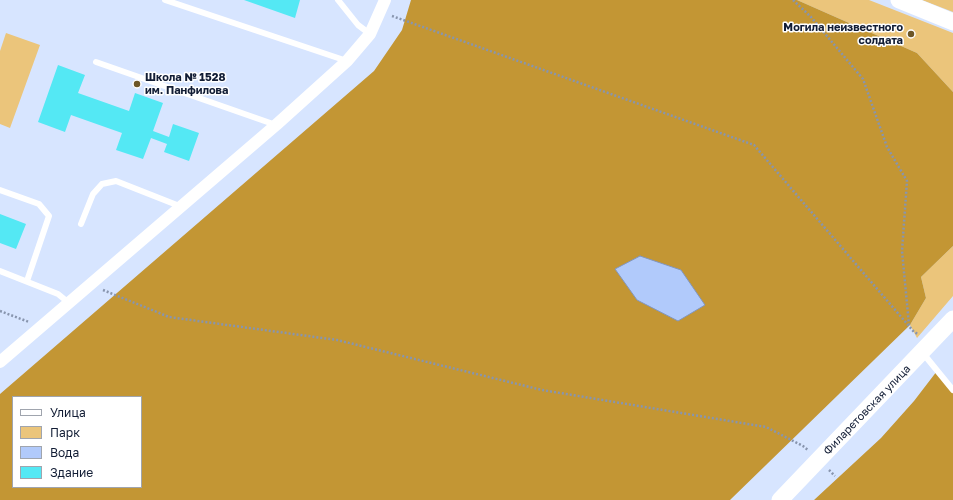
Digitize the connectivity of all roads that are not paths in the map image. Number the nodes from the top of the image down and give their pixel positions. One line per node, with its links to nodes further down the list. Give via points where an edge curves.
1 (165, 0): 7 (lane)
2 (338, 0): 6 (lane, via 358,25)
3 (385, 0): 6 (street)
4 (899, 0): 5 (street)
5 (953, 22)
6 (370, 34): 7 (street)
7 (347, 61): 9 (street)
8 (96, 62): 9 (lane)
9 (276, 125): 11 (street)
10 (0, 190): 14 (lane, via 39,204 49,216)
11 (182, 207): 12 (lane, via 116,181 102,184 93,194); 15 (street)
12 (81, 224)
13 (0, 271): 14 (lane)
14 (27, 281): 15 (lane, via 58,294)
15 (69, 304): 18 (street)
16 (953, 319): 17 (street, Филаретовская улица)
17 (927, 347): 19 (lane); 20 (street, Филаретовская улица)
18 (0, 362)
19 (953, 390)
20 (780, 500)

